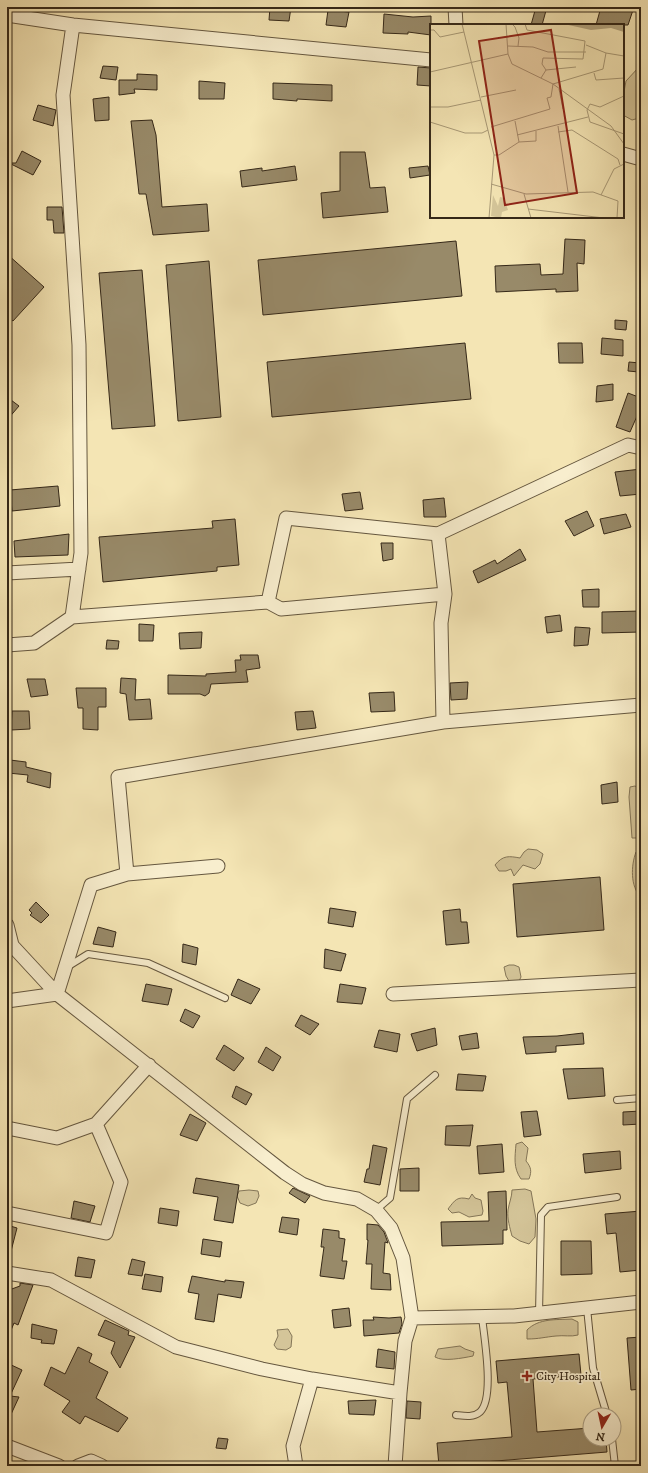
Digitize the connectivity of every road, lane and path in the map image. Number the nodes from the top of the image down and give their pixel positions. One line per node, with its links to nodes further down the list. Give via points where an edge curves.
1 (455, 7): 3 (street)
2 (7, 14): 4 (street)
3 (456, 24)
4 (73, 25): 5 (street); 10 (street, via 63,95 79,345)
5 (430, 60)
6 (624, 154): 7 (street)
7 (641, 159)
8 (641, 448): 9 (street, via 628,446)
9 (438, 534): 12 (street); 13 (street, via 286,518)
10 (79, 569): 11 (street); 14 (street)
11 (7, 573)
12 (445, 594): 13 (street, via 281,609); 17 (street, via 441,623)
13 (268, 602): 14 (street)
14 (72, 617): 15 (street, via 34,643)
15 (7, 645)
16 (641, 705): 17 (street)
17 (443, 722): 19 (street, via 118,777)
18 (218, 866): 19 (street)
19 (127, 874): 23 (street, via 91,885)
20 (7, 925): 21 (street)
21 (10, 943): 23 (street)
22 (641, 980): 24 (street)
23 (57, 994): 25 (lane, via 66,967 88,954 148,963); 26 (street); 27 (street)
24 (393, 994)
25 (225, 998)
26 (7, 1001)
27 (149, 1065): 31 (street); 34 (street, via 302,1184 357,1200)
28 (435, 1075): 34 (lane, via 407,1099 390,1198)
29 (641, 1098): 30 (lane)
30 (617, 1100)
31 (96, 1124): 32 (street, via 58,1138); 35 (street, via 121,1182 106,1233)
32 (7, 1128)
33 (617, 1197): 39 (lane, via 548,1207 541,1215)
34 (376, 1210): 41 (street, via 391,1228 403,1258)
35 (7, 1213)
36 (7, 1273): 42 (street, via 51,1280 176,1347)
37 (641, 1302): 38 (street)
38 (587, 1308): 39 (street); 44 (lane, via 593,1368)
39 (539, 1314): 40 (street)
40 (482, 1317): 41 (street); 45 (lane, via 489,1387 486,1402 480,1412 470,1416)
41 (412, 1318): 43 (street, via 405,1341)
42 (312, 1379): 43 (street); 51 (street, via 293,1446)
43 (400, 1393): 52 (street)
44 (605, 1407)
45 (456, 1415)
46 (7, 1446): 48 (street)
47 (613, 1447): 53 (lane)
48 (59, 1466)
49 (78, 1466): 50 (street, via 91,1461)
50 (102, 1466)
51 (296, 1466)
52 (395, 1466)
53 (615, 1466)

